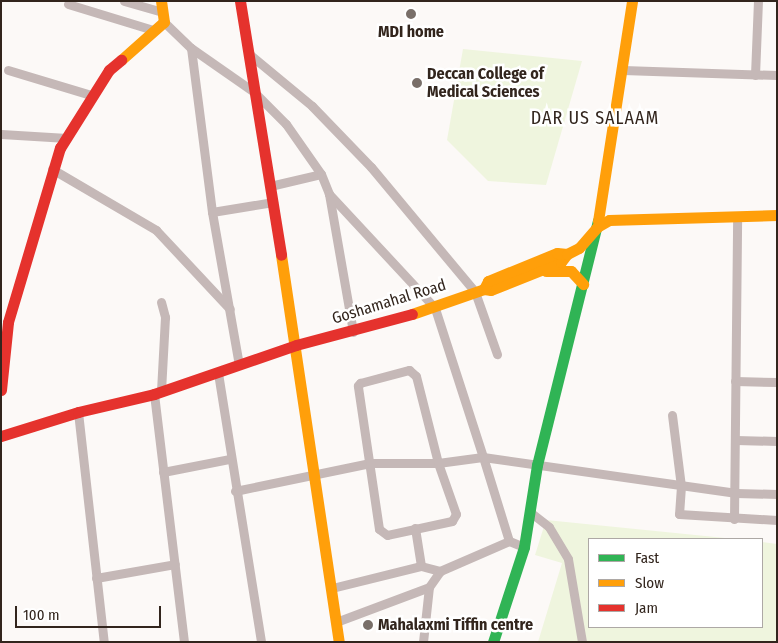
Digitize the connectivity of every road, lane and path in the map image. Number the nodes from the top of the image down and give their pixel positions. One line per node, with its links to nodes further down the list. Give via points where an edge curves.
1 (124, 1): 6 (street)
2 (240, 1): 9 (street)
3 (632, 1): 11 (street)
4 (758, 1): 12 (street)
5 (68, 4): 7 (street)
6 (162, 12): 7 (street); 8 (street)
7 (153, 30): 15 (street, via 108,70)
8 (191, 48): 14 (street); 23 (street)
9 (248, 53): 14 (street); 30 (street, via 335,128)
10 (8, 70): 15 (street)
11 (623, 70): 12 (street); 26 (street)
12 (755, 75): 13 (street)
13 (777, 75)
14 (254, 92): 19 (street, via 286,124); 20 (street)
15 (91, 96): 17 (street)
16 (1, 134): 17 (street)
17 (66, 138): 18 (street)
18 (52, 168): 33 (street, via 156,230); 34 (street)
19 (321, 174): 20 (street); 21 (street)
20 (270, 186): 22 (street)
21 (328, 194): 32 (street); 35 (street)
22 (273, 202): 23 (street); 36 (street)
23 (212, 212): 33 (street)
24 (777, 215): 25 (street)
25 (737, 218): 26 (street, via 609,220); 40 (street)
26 (597, 227): 27 (street, Goshamahal Road, via 579,248); 29 (street)
27 (567, 254): 28 (street, via 561,262); 30 (street, Goshamahal Road, via 556,253 488,281)
28 (534, 273): 29 (street, via 570,271); 30 (street, via 492,290)
29 (583, 284): 53 (street)
30 (479, 290): 32 (street, Goshamahal Road); 37 (street)
31 (161, 302): 43 (street, via 165,317)
32 (436, 308): 35 (street, Goshamahal Road); 49 (street)
33 (230, 309): 38 (street)
34 (6, 313): 42 (street)
35 (353, 332): 36 (street, Goshamahal Road)
36 (296, 345): 38 (street, Goshamahal Road); 55 (street)
37 (497, 354)
38 (239, 365): 39 (street, Goshamahal Road)
39 (218, 373): 43 (street, Goshamahal Road); 50 (street)
40 (735, 381): 41 (street); 47 (street)
41 (777, 382)
42 (1, 390)
43 (158, 392): 44 (street, Goshamahal Road); 54 (street)
44 (78, 412): 46 (street, Goshamahal Road); 69 (street)
45 (672, 415): 56 (street)
46 (1, 436)
47 (736, 440): 48 (street); 58 (street)
48 (777, 441)
49 (482, 457): 51 (street); 53 (street); 64 (street)
50 (229, 459): 54 (street); 57 (street)
51 (438, 462): 52 (street); 52 (street, via 416,376 408,370 358,386); 63 (street, via 456,518)
52 (370, 463): 55 (street); 63 (street, via 379,529 387,534)
53 (537, 464): 56 (street); 60 (street)
54 (163, 472): 66 (street)
55 (315, 473): 57 (street); 71 (street)
56 (681, 486): 58 (street); 61 (street, via 679,514)
57 (235, 491): 75 (street)
58 (736, 493): 59 (street); 61 (street)
59 (777, 494)
60 (530, 512): 65 (street); 79 (street, via 549,527 568,559)
61 (734, 519): 62 (street)
62 (777, 520)
63 (415, 528): 67 (street)
64 (510, 541): 65 (street); 68 (street)
65 (524, 547): 78 (street)
66 (175, 564): 69 (street); 74 (street)
67 (421, 566): 68 (street); 71 (street)
68 (440, 571): 70 (street)
69 (96, 578): 73 (street)
70 (429, 587): 72 (street); 77 (street)
71 (332, 588): 72 (street)
72 (336, 622): 76 (street)
73 (104, 642)
74 (184, 642)
75 (261, 642)
76 (339, 642)
77 (422, 642)
78 (493, 642)
79 (582, 642)

